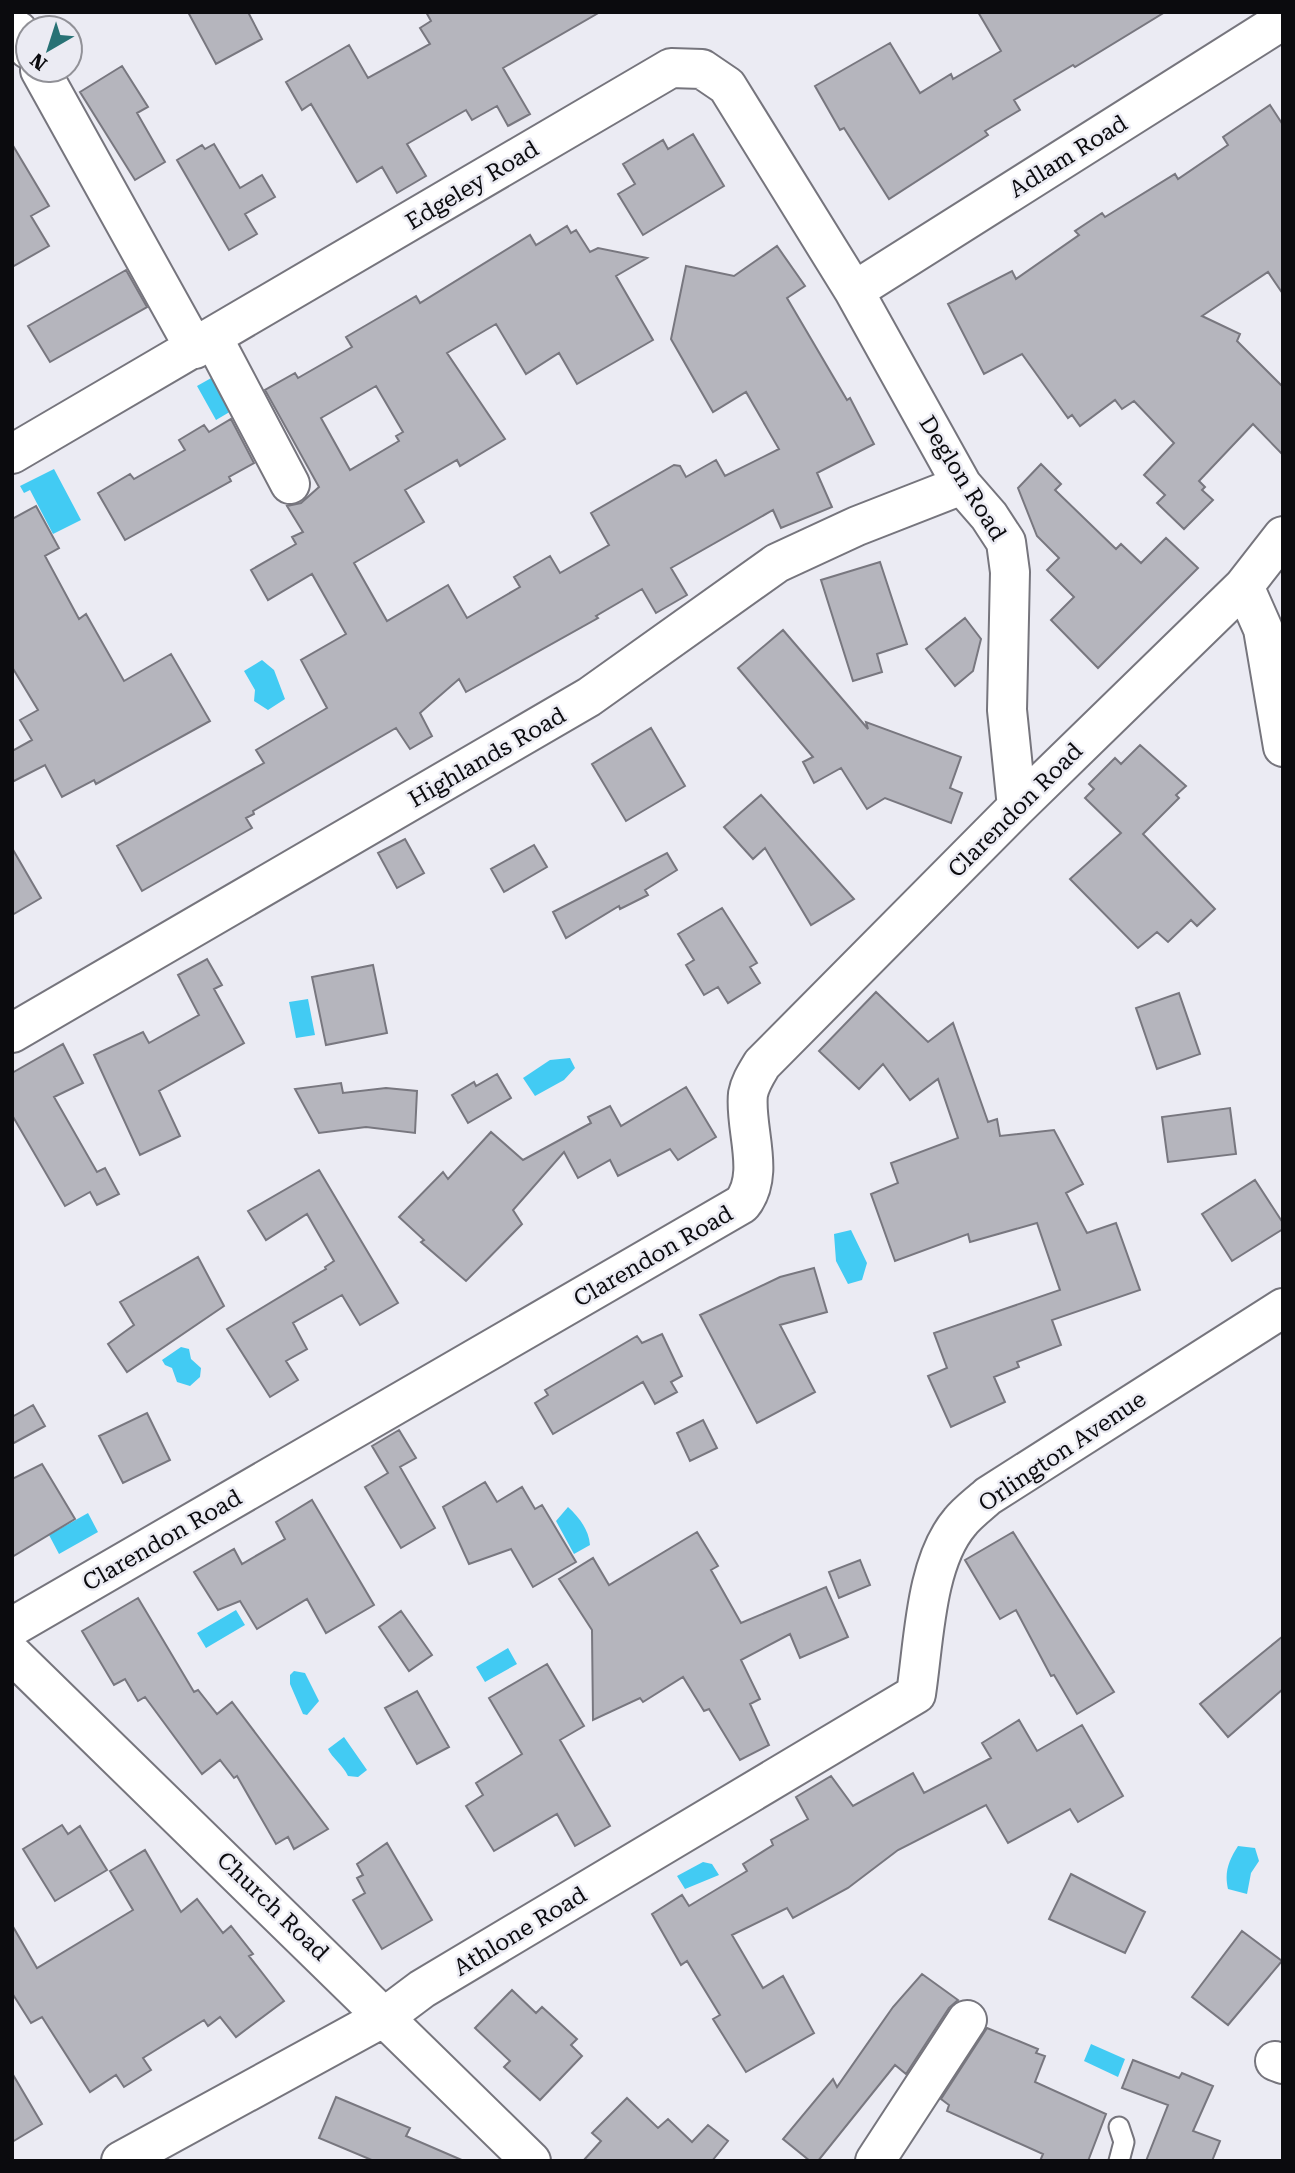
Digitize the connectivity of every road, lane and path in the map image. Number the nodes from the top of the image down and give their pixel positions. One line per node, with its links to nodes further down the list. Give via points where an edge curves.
1 (1283, 20): 3 (street, Adlam Road)
2 (48, 84): 4 (street)
3 (854, 291): 4 (street, Edgeley Road, via 727,86 702,69 671,68); 7 (street, Deglon Road)
4 (204, 344): 5 (street, Edgeley Road); 6 (street)
5 (12, 454)
6 (290, 484)
7 (962, 485): 11 (street, Deglon Road, via 1006,542 1010,572 1007,710); 12 (street, Highlands Road, via 857,526 777,564 589,697)
8 (1283, 536): 9 (street, Clarendon Road)
9 (1244, 586): 10 (street, via 1263,629); 11 (street, Clarendon Road)
10 (1283, 747)
11 (1017, 807): 14 (street, Clarendon Road, via 762,1064 748,1096 752,1177 743,1204)
12 (12, 1033)
13 (1283, 1308): 16 (street, Orlington Avenue, via 988,1496 959,1522 942,1551 933,1580)
14 (12, 1627)
15 (12, 1654): 17 (street, Church Road)
16 (916, 1694): 17 (street, Athlone Road, via 422,1989)
17 (386, 2015): 20 (street, Athlone Road); 21 (street, Church Road)
18 (967, 2020): 22 (street)
19 (1119, 2127): 23 (lane, via 1124,2142)
20 (121, 2161)
21 (531, 2161)
22 (875, 2161)
23 (1119, 2161)

